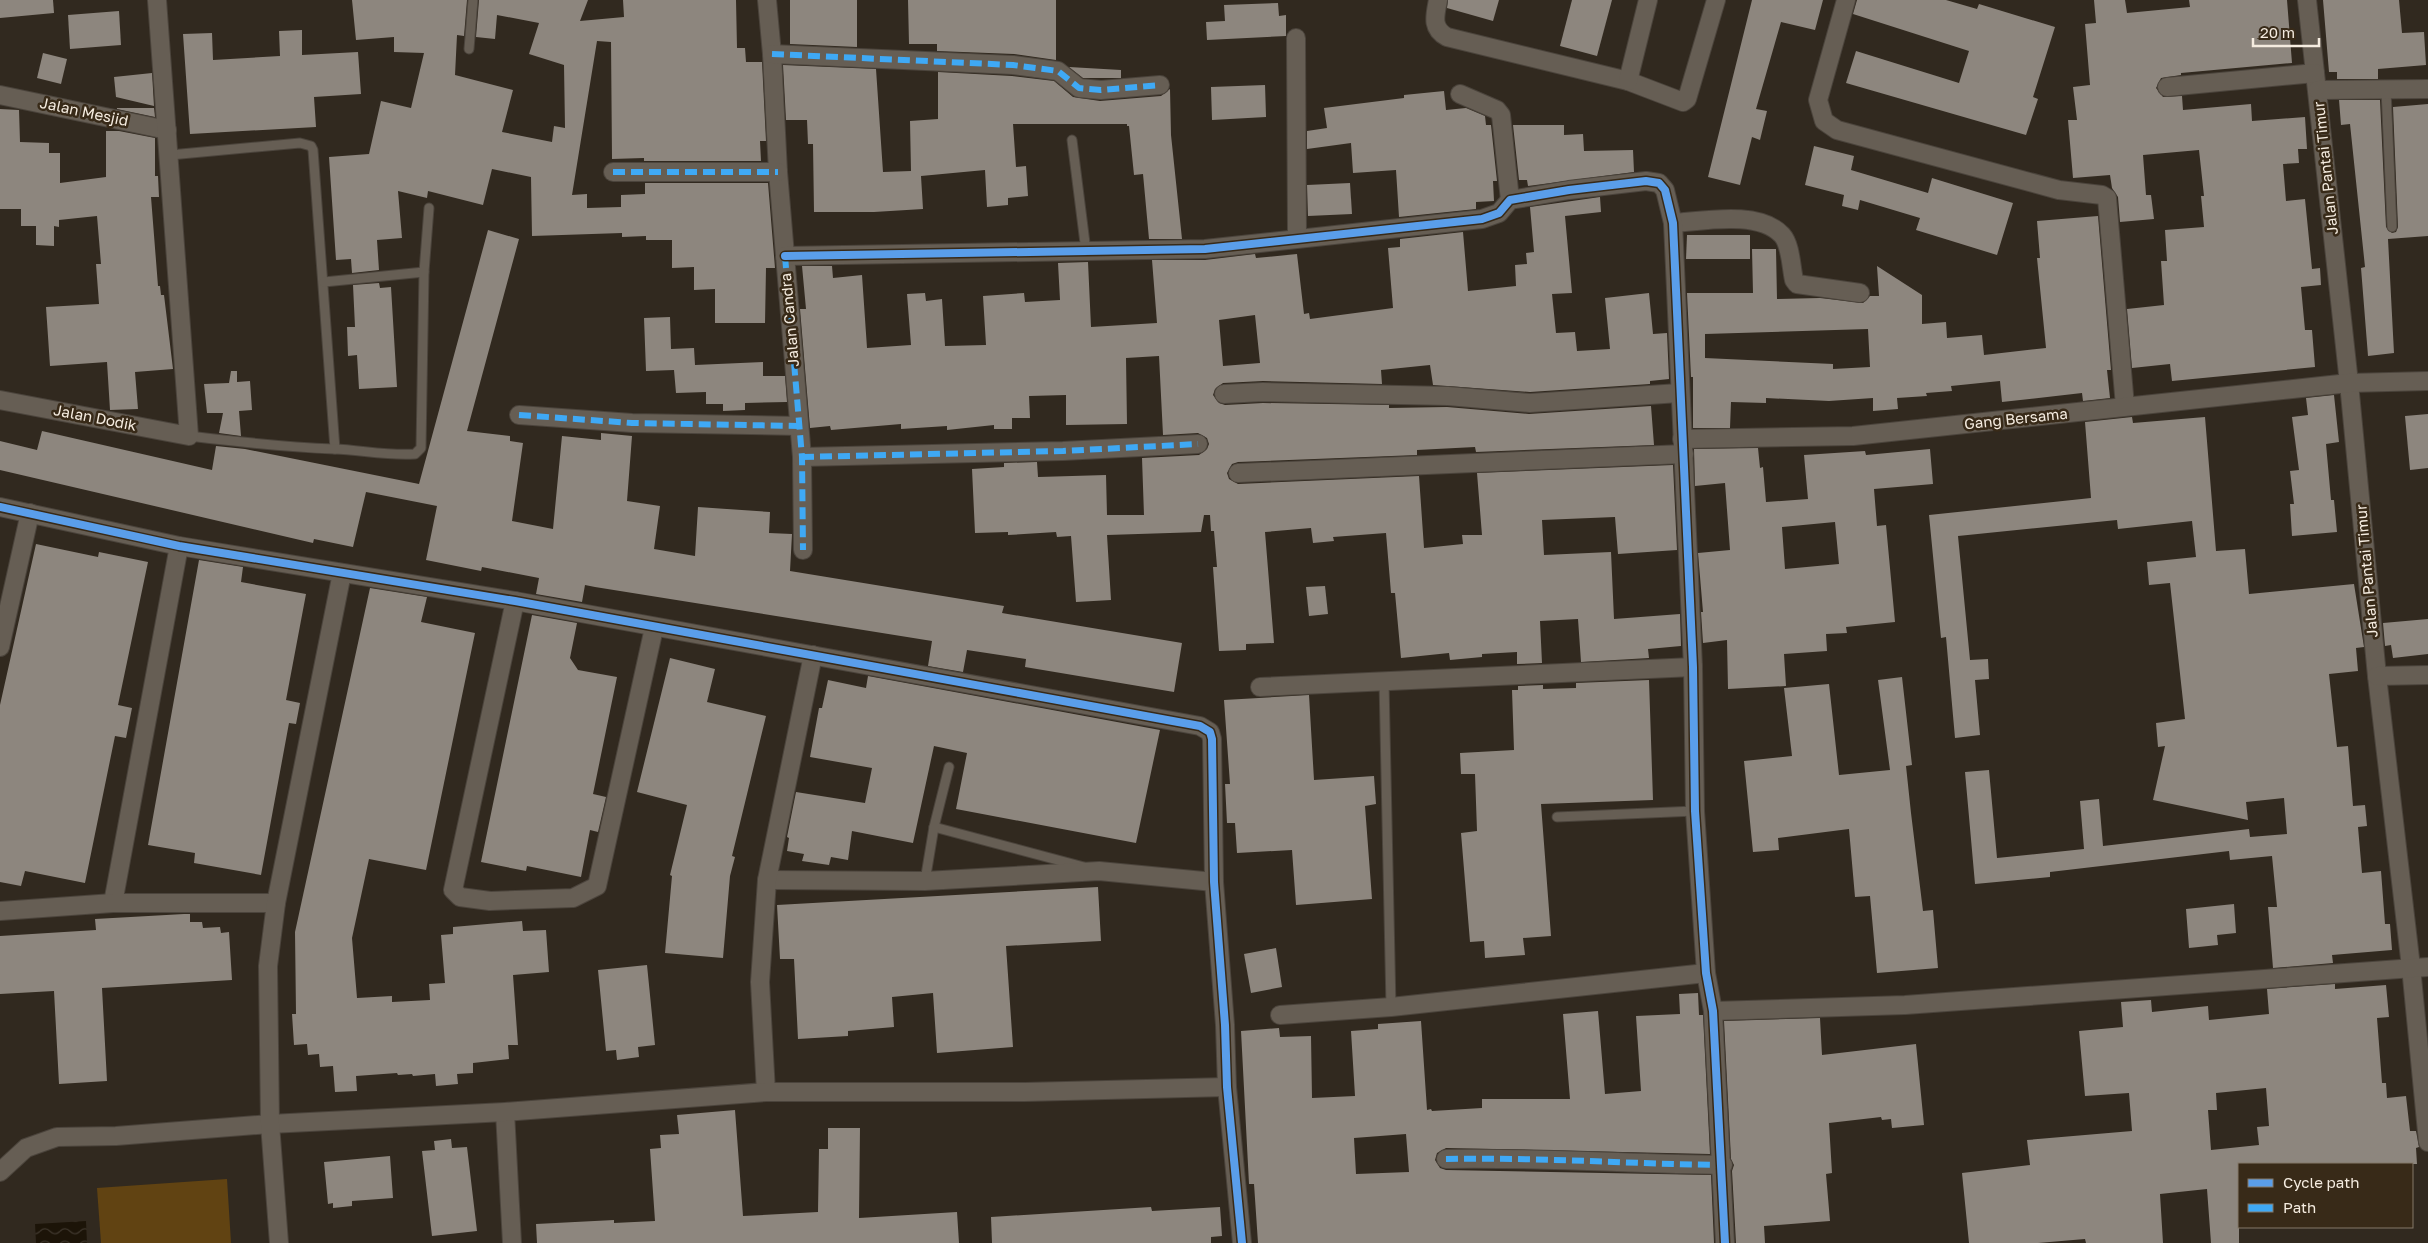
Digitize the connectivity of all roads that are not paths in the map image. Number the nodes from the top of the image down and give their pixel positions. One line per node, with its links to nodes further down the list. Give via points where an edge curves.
1 (157, 0): 20 (street)
2 (473, 0): 10 (lane)
3 (767, 0): 11 (street, Jalan Candra)
4 (1438, 0): 12 (street, via 1434,21 1436,28 1447,37)
5 (1648, 0): 12 (street)
6 (1716, 0): 12 (street, via 1686,101)
7 (1846, 0): 40 (street, via 1818,100 1824,121 1830,126 2059,190 2107,198)
8 (2307, 0): 13 (street, Jalan Pantai Timur)
9 (1296, 38): 29 (street)
10 (469, 49)
11 (772, 54): 14 (street, via 1013,66 1058,71 1079,88 1101,90); 24 (street, Jalan Candra)
12 (1628, 80)
13 (2316, 81): 15 (street); 17 (street); 36 (street, Jalan Pantai Timur)
14 (1160, 85)
15 (2167, 87)
16 (2428, 89): 17 (street)
17 (2386, 90): 28 (lane)
18 (1460, 94): 25 (street, via 1497,110 1501,115)
19 (0, 95): 20 (street, Jalan Mesjid)
20 (168, 130): 22 (street)
21 (1072, 140): 30 (lane)
22 (170, 155): 33 (lane, via 300,143 311,146 315,154); 43 (street)
23 (613, 172): 24 (street)
24 (778, 172): 31 (street, Jalan Candra)
25 (1510, 200): 27 (street, via 1646,180 1659,183 1665,190); 29 (street, via 1499,213 1482,219)
26 (429, 208): 32 (lane)
27 (1673, 223): 34 (street, via 1743,218 1760,223 1783,236 1797,284); 37 (street)
28 (2392, 227)
29 (1297, 238): 30 (street, via 1205,249)
30 (1086, 251): 31 (street)
31 (785, 256): 42 (street, Jalan Candra)
32 (424, 272): 33 (lane); 46 (lane, via 421,448 415,454 402,455)
33 (324, 282): 46 (lane)
34 (1860, 293)
35 (2428, 381): 36 (street, Gang Bersama)
36 (2349, 384): 40 (street, Gang Bersama); 60 (street, Jalan Pantai Timur)
37 (1679, 393): 38 (street, via 1530,403 1448,396); 45 (street)
38 (1224, 394)
39 (0, 400): 43 (street, Jalan Dodik)
40 (2125, 406): 45 (street, Gang Bersama, via 1853,436)
41 (519, 415): 42 (street, via 632,423)
42 (799, 426): 47 (street, Jalan Candra)
43 (189, 436): 46 (lane, via 302,449)
44 (1198, 444): 47 (street, via 1062,451)
45 (1683, 447): 48 (street, Gang Bersama); 58 (street)
46 (335, 449)
47 (802, 457): 52 (street, Jalan Candra)
48 (1238, 473)
49 (0, 507): 50 (street)
50 (30, 514): 51 (street); 56 (street)
51 (179, 546): 53 (street); 72 (street)
52 (803, 550)
53 (342, 573): 54 (street); 71 (street)
54 (514, 601): 55 (street); 55 (street, via 453,890 460,897 490,901 573,898 597,886)
55 (654, 628): 57 (street)
56 (0, 647)
57 (813, 655): 68 (street); 70 (street, via 1200,726 1210,732 1212,739)
58 (1693, 667): 61 (street); 64 (street)
59 (2428, 675): 60 (street)
60 (2377, 676): 74 (street, Jalan Pantai Timur)
61 (1384, 681): 62 (street); 76 (lane)
62 (1260, 687)
63 (949, 767): 66 (lane)
64 (1695, 811): 65 (lane); 75 (street)
65 (1557, 817)
66 (934, 827): 67 (lane); 69 (lane)
67 (1099, 871): 69 (street); 70 (street)
68 (766, 880): 69 (street); 80 (street, via 760,982)
69 (925, 881)
70 (1214, 882): 79 (street)
71 (276, 903): 72 (street); 82 (street, via 268,966)
72 (113, 904): 73 (street)
73 (0, 911)
74 (2419, 967): 77 (street, via 1905,1005); 83 (street, Jalan Pantai Timur)
75 (1706, 973): 76 (street); 77 (street)
76 (1391, 1007): 78 (street)
77 (1713, 1011): 85 (street)
78 (1280, 1015)
79 (1227, 1087): 80 (street, via 1015,1092); 89 (street)
80 (766, 1092): 81 (street)
81 (505, 1112): 82 (street); 88 (street)
82 (270, 1124): 86 (street, via 116,1136 57,1137 26,1148); 87 (street)
83 (2428, 1142)
84 (1446, 1159): 85 (street)
85 (1723, 1164): 90 (street)
86 (0, 1172)
87 (279, 1243)
88 (512, 1243)
89 (1242, 1243)
90 (1726, 1243)

